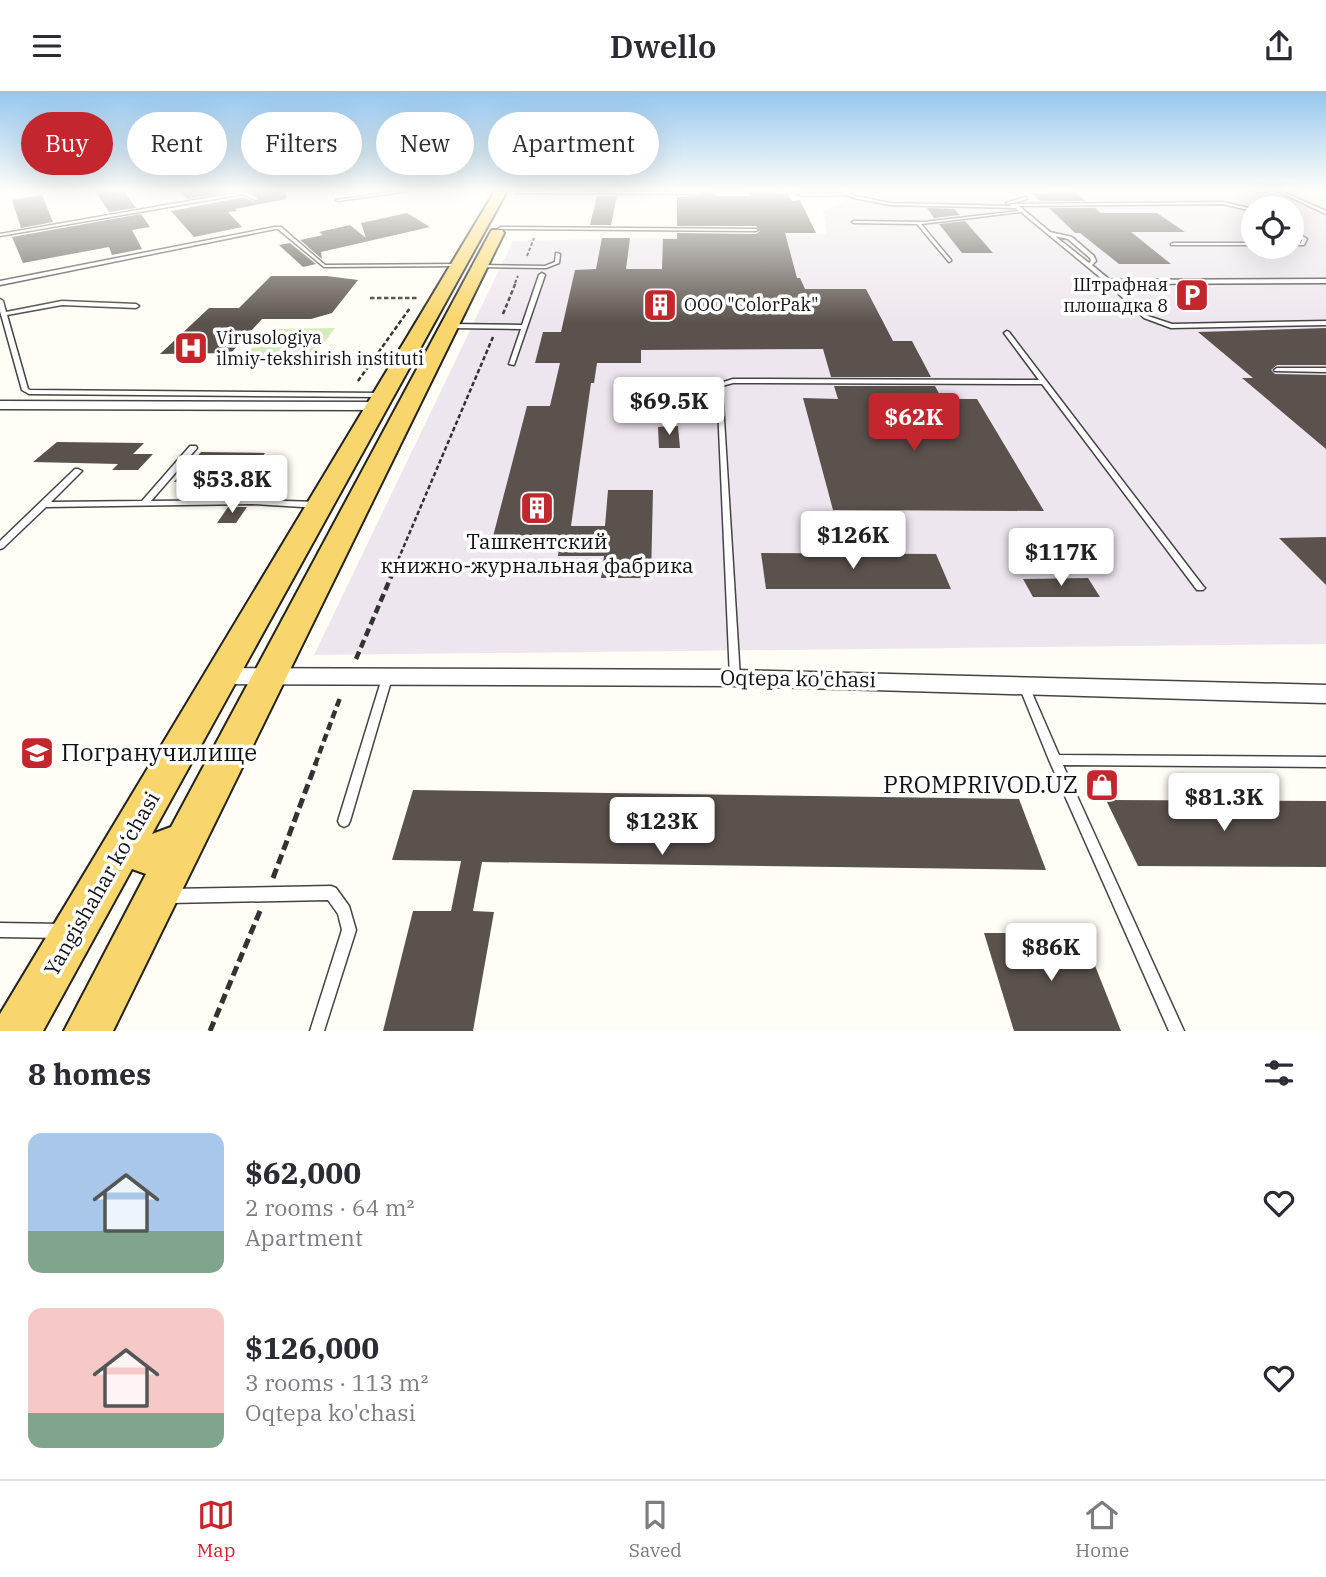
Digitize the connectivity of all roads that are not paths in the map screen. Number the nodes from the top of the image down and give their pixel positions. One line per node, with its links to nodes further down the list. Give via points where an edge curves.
1 (241, 235): 20 (lane)
2 (287, 235): 3 (lane, via 324,266)
3 (461, 235)
4 (490, 235): 32 (main road, Yangishahar ko‘chasi)
5 (491, 235): 25 (main road, Yangishahar ko‘chasi)
6 (500, 235): 14 (lane, via 522,267 553,265)
7 (682, 235): 8 (lane)
8 (705, 235)
9 (928, 235): 15 (lane)
10 (1049, 235): 16 (lane)
11 (1057, 235): 16 (lane, via 1070,238 1091,257 1094,261)
12 (1173, 244): 13 (lane)
13 (1241, 244)
14 (558, 254)
15 (949, 261)
16 (1088, 266): 19 (lane)
17 (542, 275): 26 (lane)
18 (1326, 281): 19 (lane)
19 (1109, 282): 24 (lane, via 1146,317 1171,326)
20 (0, 283)
21 (0, 301): 23 (lane)
22 (136, 306): 23 (lane, via 62,303)
23 (4, 314): 32 (lane, via 29,392 349,394)
24 (1326, 323)
25 (450, 326): 26 (lane); 32 (main road, Yangishahar ko‘chasi)
26 (525, 327): 28 (lane)
27 (1007, 333): 31 (lane)
28 (512, 364)
29 (1277, 370): 30 (lane)
30 (1326, 370)
31 (1044, 382): 40 (lane); 44 (lane, via 733,380 719,385)
32 (390, 402): 33 (street); 38 (main road, Yangishahar ko‘chasi); 42 (main road, Yangishahar ko‘chasi)
33 (0, 405)
34 (193, 448): 36 (lane)
35 (78, 471): 37 (lane)
36 (145, 503): 37 (lane); 38 (lane)
37 (44, 505): 39 (lane)
38 (320, 505): 41 (main road, Yangishahar ko‘chasi)
39 (0, 546)
40 (1200, 588)
41 (221, 676): 42 (street, Oqtepa ko'chasi); 50 (main road, Yangishahar ko‘chasi)
42 (269, 677): 43 (street, Oqtepa ko'chasi); 51 (main road, Yangishahar ko‘chasi)
43 (387, 678): 44 (street, Oqtepa ko'chasi); 49 (lane)
44 (735, 678): 45 (street, Oqtepa ko'chasi)
45 (1024, 684): 46 (street, Oqtepa ko'chasi); 47 (lane)
46 (1326, 694)
47 (1055, 760): 48 (lane); 58 (lane)
48 (1326, 762)
49 (344, 821)
50 (127, 841): 51 (main road, via 146,855); 54 (main road, Yangishahar ko‘chasi)
51 (185, 841): 52 (main road, Yangishahar ko‘chasi)
52 (157, 896): 56 (main road, Yangishahar ko‘chasi); 57 (lane, via 331,893 344,911 349,930)
53 (0, 930): 54 (lane)
54 (75, 931): 55 (main road, Yangishahar ko‘chasi)
55 (17, 1031)
56 (88, 1031)
57 (317, 1031)
58 (1177, 1031)

